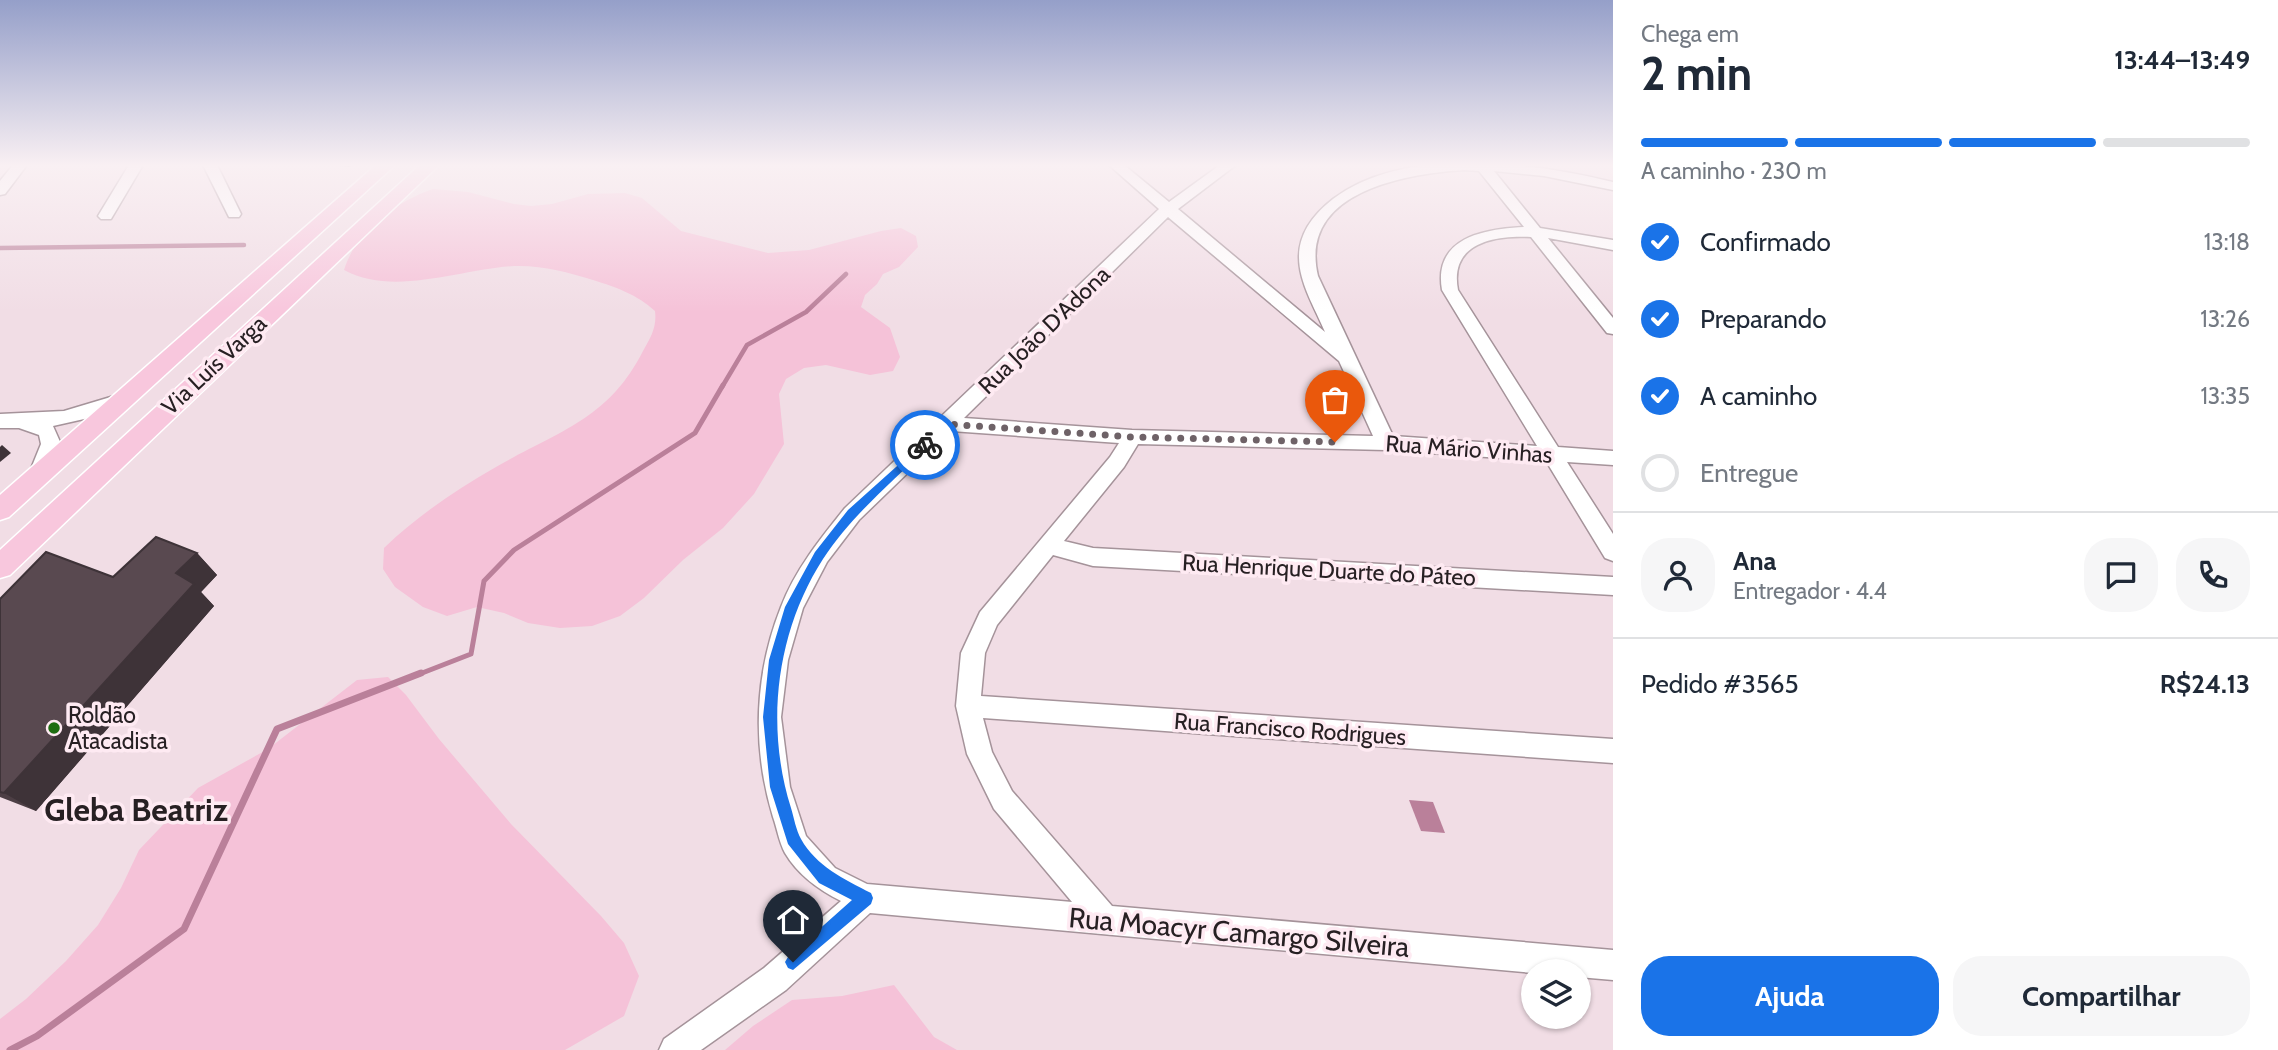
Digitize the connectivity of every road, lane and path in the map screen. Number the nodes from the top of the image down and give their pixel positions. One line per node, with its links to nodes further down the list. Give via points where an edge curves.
1 (331, 214): 10 (main road, Via Luís Varga)
2 (377, 214): 16 (main road, Via Luís Varga)
3 (1163, 214): 15 (street, Rua João D'Adona)
4 (1172, 214): 11 (street)
5 (1324, 214): 11 (street, via 1308,243 1308,268)
6 (1522, 214): 7 (street)
7 (1536, 231): 8 (street); 9 (street); 19 (street, via 1474,241 1458,252 1448,269 1450,290)
8 (1613, 245)
9 (1613, 329)
10 (182, 348): 12 (main road, Via Luís Varga); 16 (main road, via 208,341 218,351 152,414)
11 (1347, 360): 18 (street)
12 (125, 398): 14 (street, via 86,414); 21 (main road, Via Luís Varga)
13 (0, 421): 14 (street)
14 (23, 422): 21 (street, via 47,431 51,444)
15 (947, 424): 17 (street, Rua Mário Vinhas); 29 (street, Rua João D'Adona, via 852,513 819,556 792,607 776,660 771,728 777,787 795,844 825,878)
16 (146, 429): 25 (main road, Via Luís Varga)
17 (1132, 437): 18 (street, Rua Mário Vinhas); 23 (street)
18 (1386, 443): 19 (street, Rua Mário Vinhas)
19 (1550, 455): 20 (street, Rua Mário Vinhas); 24 (street)
20 (1613, 458)
21 (38, 476): 22 (main road, Via Luís Varga)
22 (0, 510)
23 (1047, 545): 26 (street, Rua Henrique Duarte do Páteo, via 1093,557); 27 (street, via 988,619 973,653)
24 (1613, 552)
25 (0, 567)
26 (1613, 586)
27 (968, 706): 28 (street, Rua Francisco Rodrigues); 30 (street, via 980,754 1003,800)
28 (1613, 751)
29 (865, 898): 30 (street, Rua Moacyr Camargo Silveira); 32 (street, via 775,979)
30 (1106, 921): 31 (street, Rua Moacyr Camargo Silveira)
31 (1613, 965)
32 (675, 1050)

